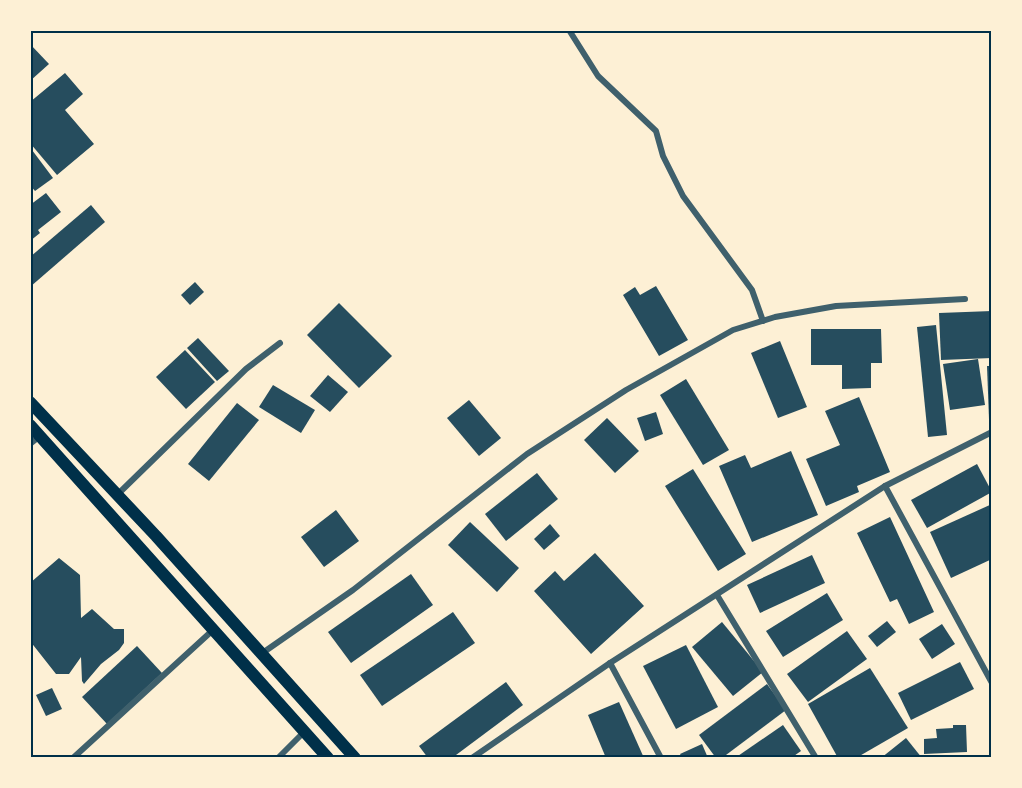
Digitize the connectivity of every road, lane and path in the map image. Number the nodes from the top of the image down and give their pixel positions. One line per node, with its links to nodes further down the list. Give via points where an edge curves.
1 (569, 30): 3 (street, via 598,76 656,131 663,156 683,196 752,290)
2 (965, 299): 3 (street, via 836,306)
3 (763, 321): 13 (street, via 733,330 626,390 527,454 353,590)
4 (280, 344): 10 (street, via 246,369)
5 (30, 402): 10 (main road)
6 (30, 425): 8 (main road)
7 (992, 432): 9 (street)
8 (35, 440): 12 (main road)
9 (885, 486): 11 (street); 15 (street)
10 (117, 495): 13 (main road)
11 (717, 595): 14 (street); 23 (street)
12 (213, 630): 16 (main road); 17 (street)
13 (260, 654): 20 (main road)
14 (610, 663): 21 (street); 22 (street)
15 (992, 683)
16 (304, 732): 18 (street); 19 (main road)
17 (73, 758)
18 (278, 758)
19 (328, 758)
20 (355, 758)
21 (472, 758)
22 (661, 758)
23 (816, 758)

